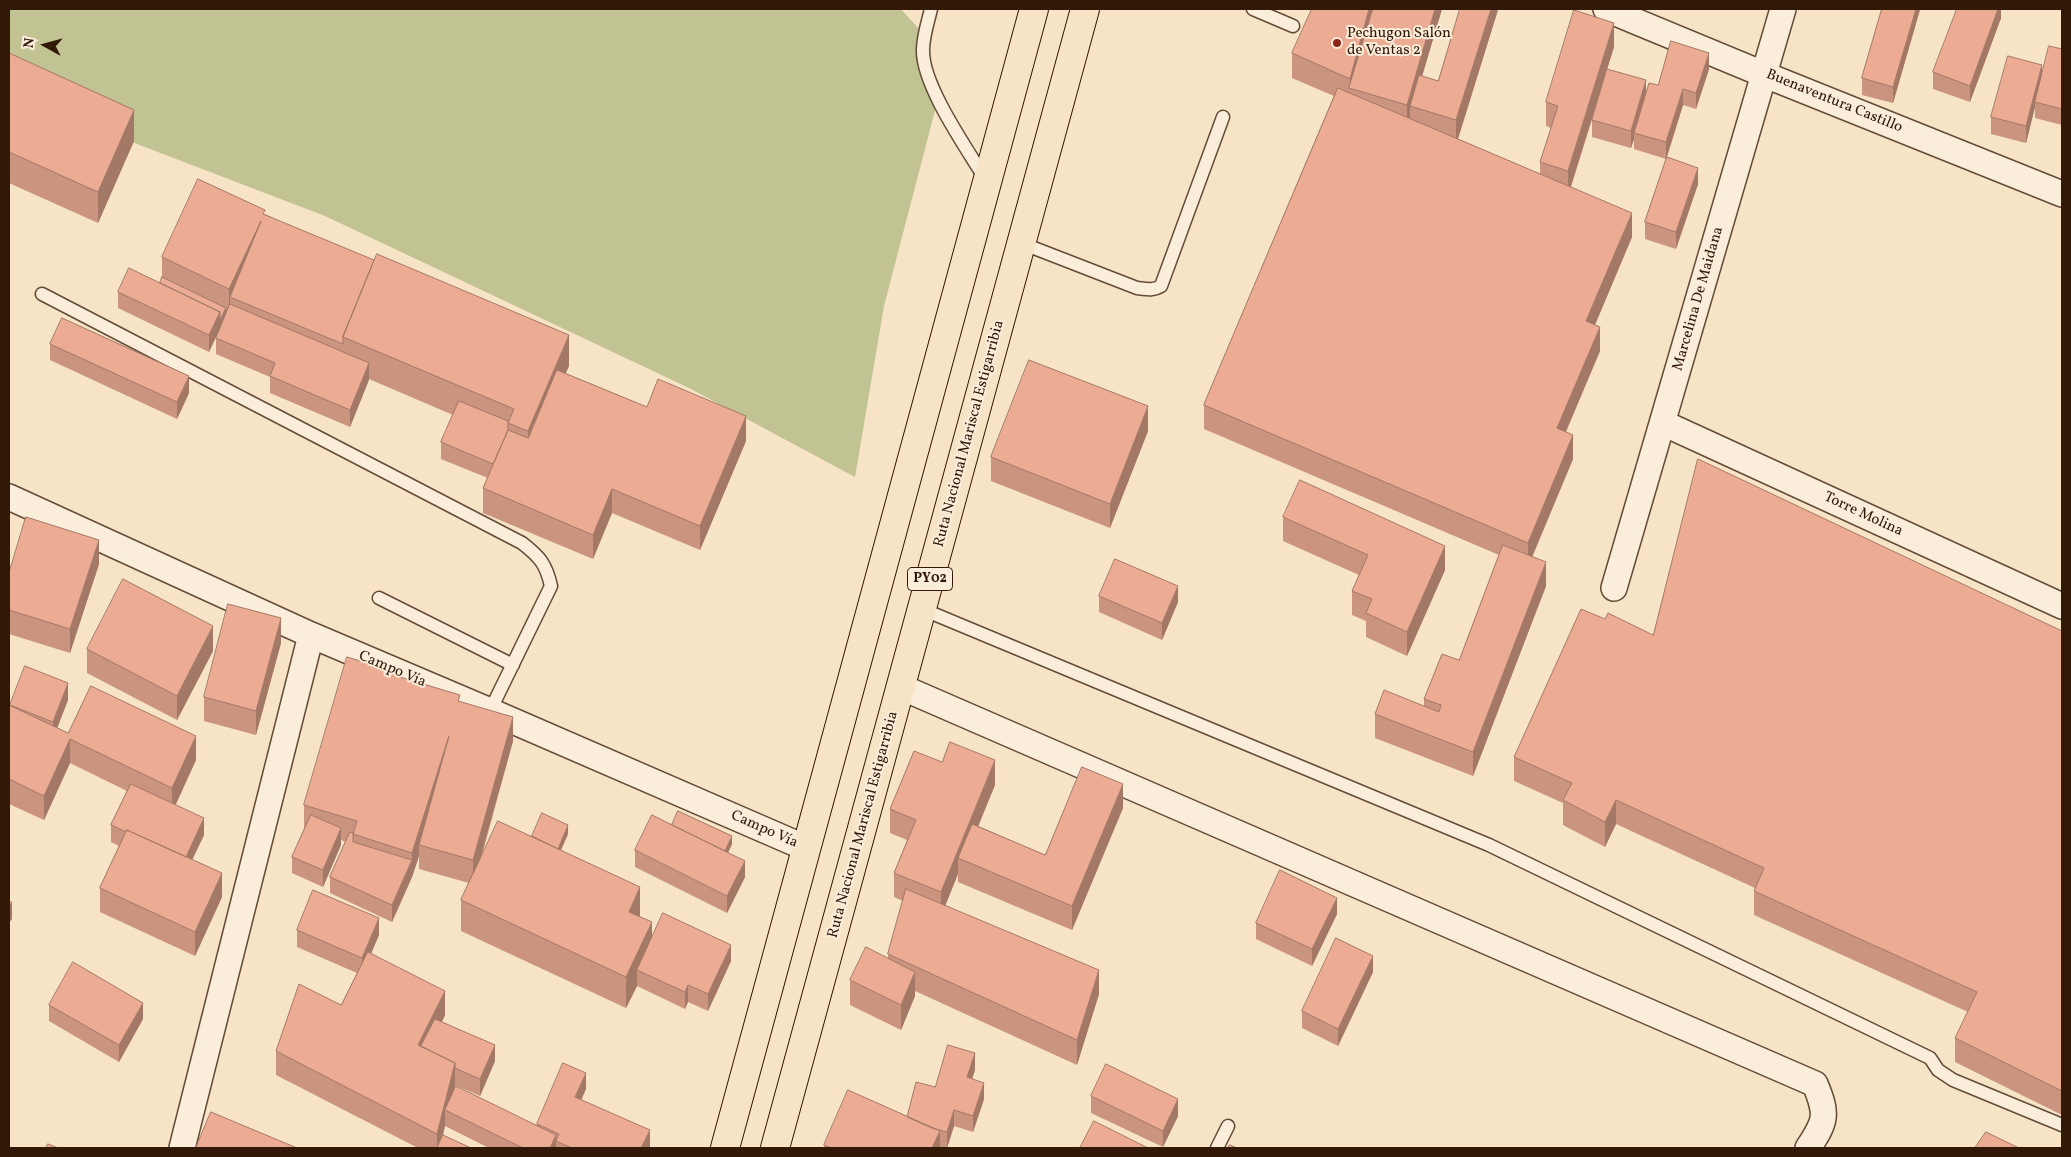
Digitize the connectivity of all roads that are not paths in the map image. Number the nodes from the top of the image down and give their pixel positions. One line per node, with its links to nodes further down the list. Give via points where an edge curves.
1 (931, 9): 10 (lane, via 923,52 929,77 938,99)
2 (1034, 9): 10 (highway)
3 (1085, 9): 12 (highway, Ruta Nacional Mariscal Estigarribia / PY02)
4 (1253, 9): 7 (lane)
5 (1606, 9): 8 (street, Buenaventura Castillo)
6 (1783, 9): 8 (street, Marcelina De Maidana)
7 (1293, 26)
8 (1763, 74): 11 (street, Buenaventura Castillo); 14 (street, Marcelina De Maidana)
9 (1223, 117): 12 (lane, via 1161,286 1149,290 1137,288)
10 (987, 182): 24 (highway)
11 (2062, 194)
12 (1021, 243): 19 (highway, Ruta Nacional Mariscal Estigarribia / PY02)
13 (42, 294): 21 (lane, via 522,543 538,555 548,568 551,586)
14 (1663, 423): 16 (street, Marcelina De Maidana); 18 (street, Torre Molina)
15 (9, 497): 20 (street, Campo Vía)
16 (1614, 588)
17 (379, 598): 21 (lane)
18 (2062, 606)
19 (922, 609): 22 (highway, Ruta Nacional Mariscal Estigarribia / PY02); 25 (lane, via 1489,845 1930,1058 1938,1070 1953,1080)
20 (311, 635): 23 (street, Campo Vía); 27 (street)
21 (513, 665): 23 (lane)
22 (901, 687): 29 (highway, Ruta Nacional Mariscal Estigarribia / PY02); 31 (street, via 1815,1084 1824,1104 1822,1126)
23 (490, 711): 24 (street, Campo Vía)
24 (806, 848): 28 (highway)
25 (2062, 1125)
26 (1228, 1126): 30 (lane)
27 (182, 1148)
28 (725, 1148)
29 (775, 1148)
30 (1216, 1148)
31 (1808, 1148)

